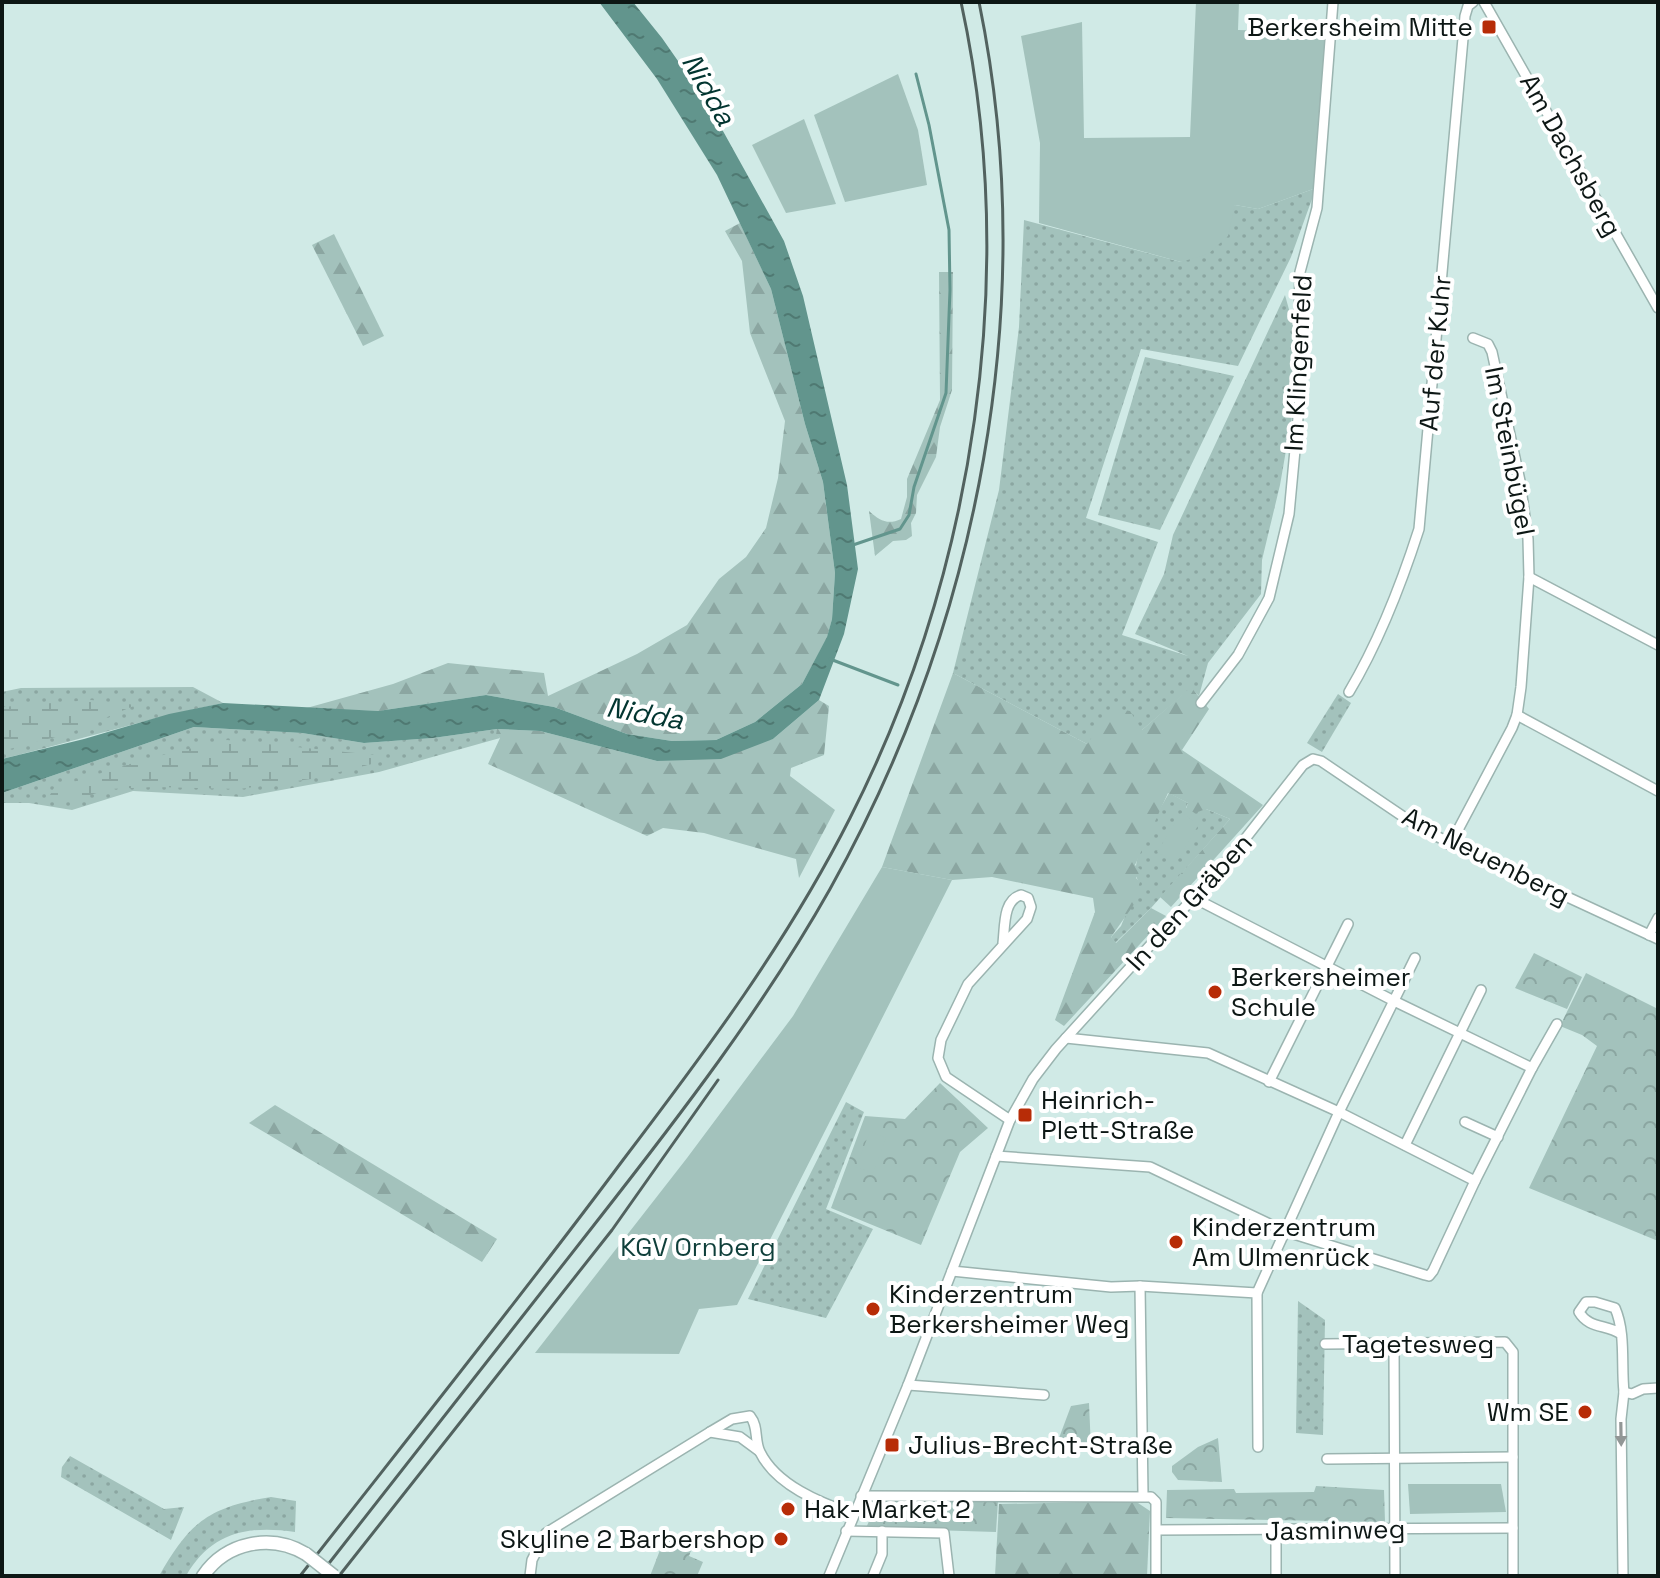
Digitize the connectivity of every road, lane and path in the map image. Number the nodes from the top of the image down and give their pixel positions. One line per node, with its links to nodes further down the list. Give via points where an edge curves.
1 (1333, 2): 9 (street, Im Klingenfeld, via 1317,208 1300,272 1299,315 1305,343 1289,514 1269,598 1238,655)
2 (1473, 2): 8 (street, Auf der Kuhr, via 1465,16 1419,529 1382,631)
3 (1484, 2): 4 (street, Am Dachsberg)
4 (1658, 308)
5 (1473, 338): 6 (street, Im Steinbügel, via 1488,344 1492,352 1520,481)
6 (1529, 577): 7 (street); 10 (street, Im Steinbügel)
7 (1658, 645)
8 (1349, 692)
9 (1201, 703)
10 (1517, 715): 12 (street); 13 (street, Im Steinbügel)
11 (1321, 761): 13 (street, Am Neuenberg); 14 (street, In den Gräben, via 1303,765)
12 (1658, 791)
13 (1450, 845): 17 (street, Am Neuenberg)
14 (1194, 898): 20 (street); 25 (street, In den Gräben)
15 (1658, 918): 17 (street)
16 (1348, 924): 20 (street)
17 (1654, 937)
18 (1003, 943): 18 (street, via 1027,919 1028,898 1013,897 1008,904); 29 (street, via 968,984 938,1058 946,1077)
19 (1415, 958): 22 (street)
20 (1328, 966): 22 (street); 27 (street)
21 (1481, 990): 24 (street)
22 (1394, 1001): 24 (street); 28 (street)
23 (1557, 1024): 26 (street)
24 (1460, 1031): 26 (street); 32 (street)
25 (1066, 1038): 27 (street, via 1208,1053); 29 (street, In den Gräben, via 1033,1079)
26 (1532, 1068): 31 (street)
27 (1269, 1082): 28 (street)
28 (1339, 1112): 32 (street); 35 (street)
29 (1010, 1120): 33 (street, In den Gräben)
30 (1465, 1122): 31 (street)
31 (1498, 1137): 34 (street)
32 (1405, 1145): 34 (street)
33 (996, 1156): 35 (street, via 1150,1167); 36 (street, In den Gräben)
34 (1475, 1181): 35 (street, via 1429,1276)
35 (1284, 1231): 38 (street)
36 (952, 1271): 37 (street); 42 (street, In den Gräben)
37 (1140, 1286): 38 (street); 52 (street)
38 (1257, 1293): 47 (street)
39 (1621, 1334): 39 (street, via 1615,1308 1586,1302 1579,1312 1585,1322); 44 (street)
40 (1325, 1344): 41 (street, Tagetesweg)
41 (1394, 1345): 49 (street, Tagetesweg, via 1510,1346); 51 (street)
42 (908, 1385): 45 (street); 53 (street, In den Gräben)
43 (1658, 1388): 44 (street)
44 (1624, 1392): 71 (street, one-way to 71)
45 (1044, 1395)
46 (710, 1432): 48 (street, via 740,1437); 48 (street, via 750,1416); 63 (street, via 546,1533)
47 (1258, 1447)
48 (759, 1451): 54 (street, via 782,1480)
49 (1513, 1457): 51 (street); 55 (street)
50 (1327, 1459): 51 (street)
51 (1394, 1459): 56 (street)
52 (1143, 1495): 53 (street); 57 (street, via 1156,1502)
53 (861, 1496): 54 (street, In den Gräben)
54 (853, 1514): 58 (street, In den Gräben)
55 (1513, 1528): 56 (street, Jasminweg); 70 (street)
56 (1394, 1529): 60 (street, Jasminweg); 69 (street)
57 (1157, 1530): 60 (street, Jasminweg); 67 (street)
58 (846, 1531): 59 (street); 64 (street, In den Gräben)
59 (882, 1531): 65 (street, via 882,1554); 66 (street, via 944,1533)
60 (1276, 1531): 68 (street)
61 (203, 1576): 62 (street, bridge, via 221,1557 250,1544 279,1543 306,1554)
62 (334, 1576)
63 (530, 1576)
64 (829, 1576)
65 (873, 1576)
66 (949, 1576)
67 (1156, 1576)
68 (1276, 1576)
69 (1395, 1576)
70 (1513, 1576)
71 (1623, 1576)

